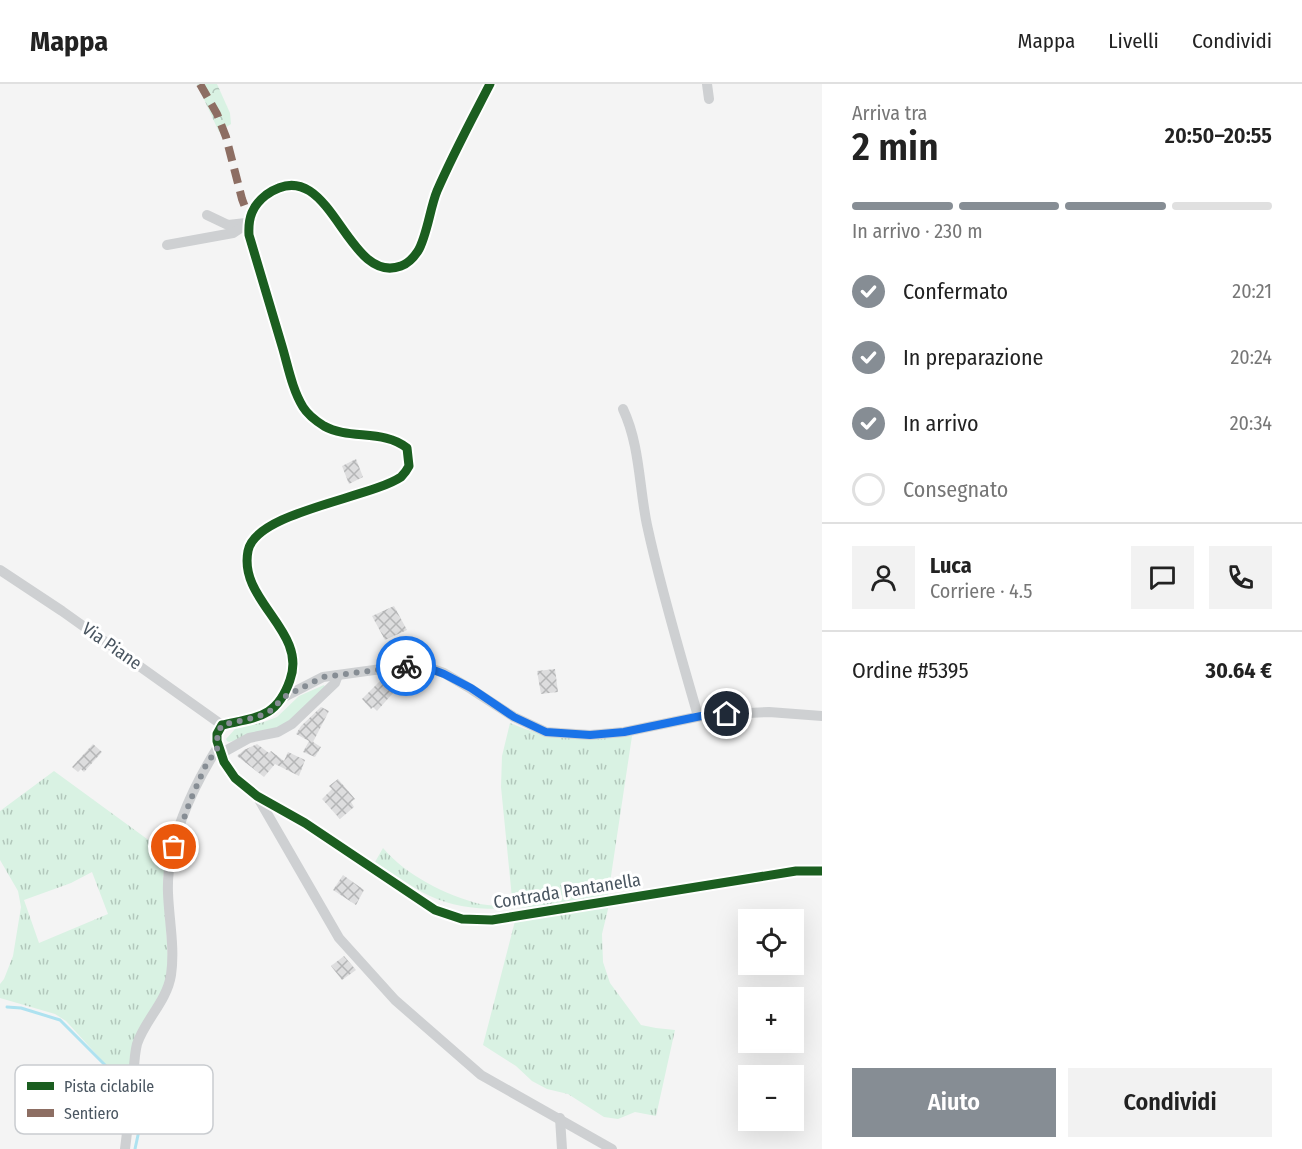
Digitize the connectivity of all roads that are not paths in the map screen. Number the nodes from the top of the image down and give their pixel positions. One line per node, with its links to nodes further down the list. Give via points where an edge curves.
1 (490, 84): 5 (street, via 437,192 417,251 406,264 383,268 368,261 316,195 302,187 286,185 272,191 251,211)
2 (707, 84): 3 (street)
3 (709, 99)
4 (207, 215): 5 (street, via 228,225)
5 (248, 223): 6 (street, via 233,233); 10 (street, via 285,358 304,408 326,427 397,440 407,448 409,456 409,466 402,476 269,526 255,536 248,549 251,583 294,655)
6 (167, 245)
7 (623, 409): 11 (street, via 633,435 660,587)
8 (0, 570): 13 (street, Via Piane)
9 (338, 675): 10 (street, via 323,677); 11 (street, via 418,664 471,688 514,717 546,732 624,732); 14 (street, via 335,683 292,724)
10 (284, 697): 13 (street, via 257,717)
11 (698, 716): 12 (street, via 769,712)
12 (822, 716)
13 (222, 725): 14 (street, via 217,734)
14 (219, 751): 15 (street, Contrada Pantanella, via 235,778); 17 (street, via 205,767 174,847 168,891 171,976 166,994 137,1044)
15 (257, 796): 16 (street, Contrada Pantanella, via 305,823 435,910 462,919 492,920); 18 (street, via 339,938 395,1000 481,1075)
16 (822, 870)
17 (135, 1065)
18 (560, 1119): 21 (street); 22 (street)
19 (127, 1134): 20 (street)
20 (125, 1149)
21 (562, 1149)
22 (612, 1149)

